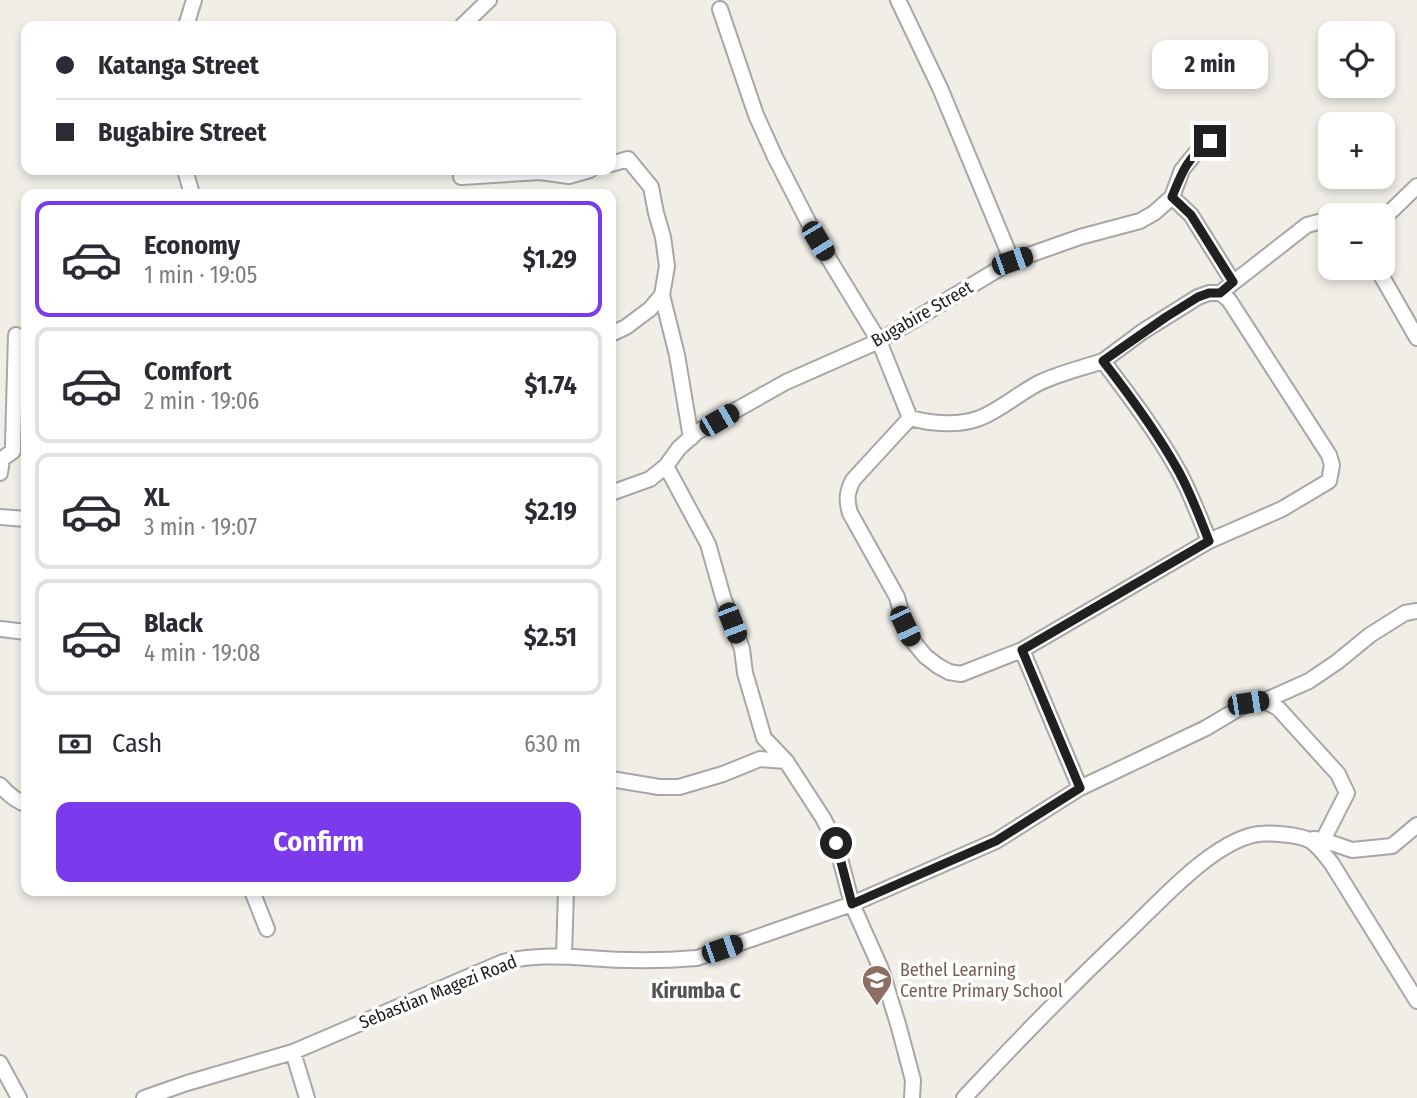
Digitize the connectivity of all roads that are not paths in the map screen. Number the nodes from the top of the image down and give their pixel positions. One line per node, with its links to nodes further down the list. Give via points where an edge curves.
1 (194, 0): 5 (street)
2 (489, 0): 6 (street)
3 (898, 0): 15 (street)
4 (720, 9): 23 (street, via 775,157 818,241)
5 (188, 21)
6 (467, 21)
7 (1221, 131): 12 (street, Bugabire Street, via 1182,170)
8 (616, 163): 19 (street, via 628,159 651,187 667,266)
9 (493, 175): 10 (street)
10 (461, 177)
11 (1417, 186): 13 (street)
12 (1172, 197): 15 (street, Bugabire Street, via 1140,221); 17 (street, via 1191,215)
13 (1395, 207)
14 (1318, 222): 17 (street, via 1307,225)
15 (1012, 261): 23 (street, Bugabire Street)
16 (1384, 280): 22 (street)
17 (1233, 282): 18 (street)
18 (1220, 293): 24 (street, via 1198,297); 32 (street, via 1229,300 1332,465 1329,481 1282,509)
19 (662, 295): 20 (street); 26 (street)
20 (616, 332)
21 (16, 335): 28 (street, via 13,451 2,459)
22 (1417, 338)
23 (879, 341): 25 (street); 26 (street, Bugabire Street, via 786,382)
24 (1103, 361): 25 (street, via 1041,382 970,421 934,423); 32 (street, via 1166,449)
25 (911, 418): 36 (street, via 853,480 846,502 850,513 897,597 912,640 925,656 949,672 961,674)
26 (691, 438): 27 (street, Bugabire Street)
27 (666, 466): 29 (street, Bugabire Street, via 650,479); 38 (street, via 708,544 742,649)
28 (0, 473)
29 (616, 492)
30 (0, 517): 31 (street)
31 (21, 519)
32 (1209, 541): 36 (street)
33 (1417, 611): 37 (street, Sebastian Magezi Road, via 1405,613 1370,635 1309,681)
34 (0, 629): 35 (street)
35 (21, 631)
36 (1022, 650): 43 (street)
37 (1264, 701): 43 (street, Sebastian Magezi Road, via 1248,703); 46 (street, via 1278,708 1338,774 1347,793)
38 (764, 738): 39 (street); 40 (street)
39 (760, 759): 40 (street); 41 (street, via 679,787)
40 (786, 761): 49 (street, via 836,843)
41 (616, 780)
42 (0, 785): 44 (street)
43 (1080, 788): 49 (street, Sebastian Magezi Road, via 996,841)
44 (21, 803)
45 (1417, 825): 46 (street, via 1392,846 1352,850)
46 (1316, 839): 52 (street); 59 (street, via 1255,834 1207,859 1087,971)
47 (254, 896): 50 (street)
48 (566, 896): 51 (street)
49 (852, 904): 51 (street, Sebastian Magezi Road, via 697,958); 58 (street, via 881,969 913,1080)
50 (267, 929)
51 (564, 955): 53 (street, Sebastian Magezi Road, via 503,962)
52 (1417, 1001)
53 (293, 1052): 56 (street, Sebastian Magezi Road); 57 (street)
54 (0, 1063): 55 (street)
55 (19, 1098)
56 (144, 1098)
57 (307, 1098)
58 (912, 1098)
59 (964, 1098)

